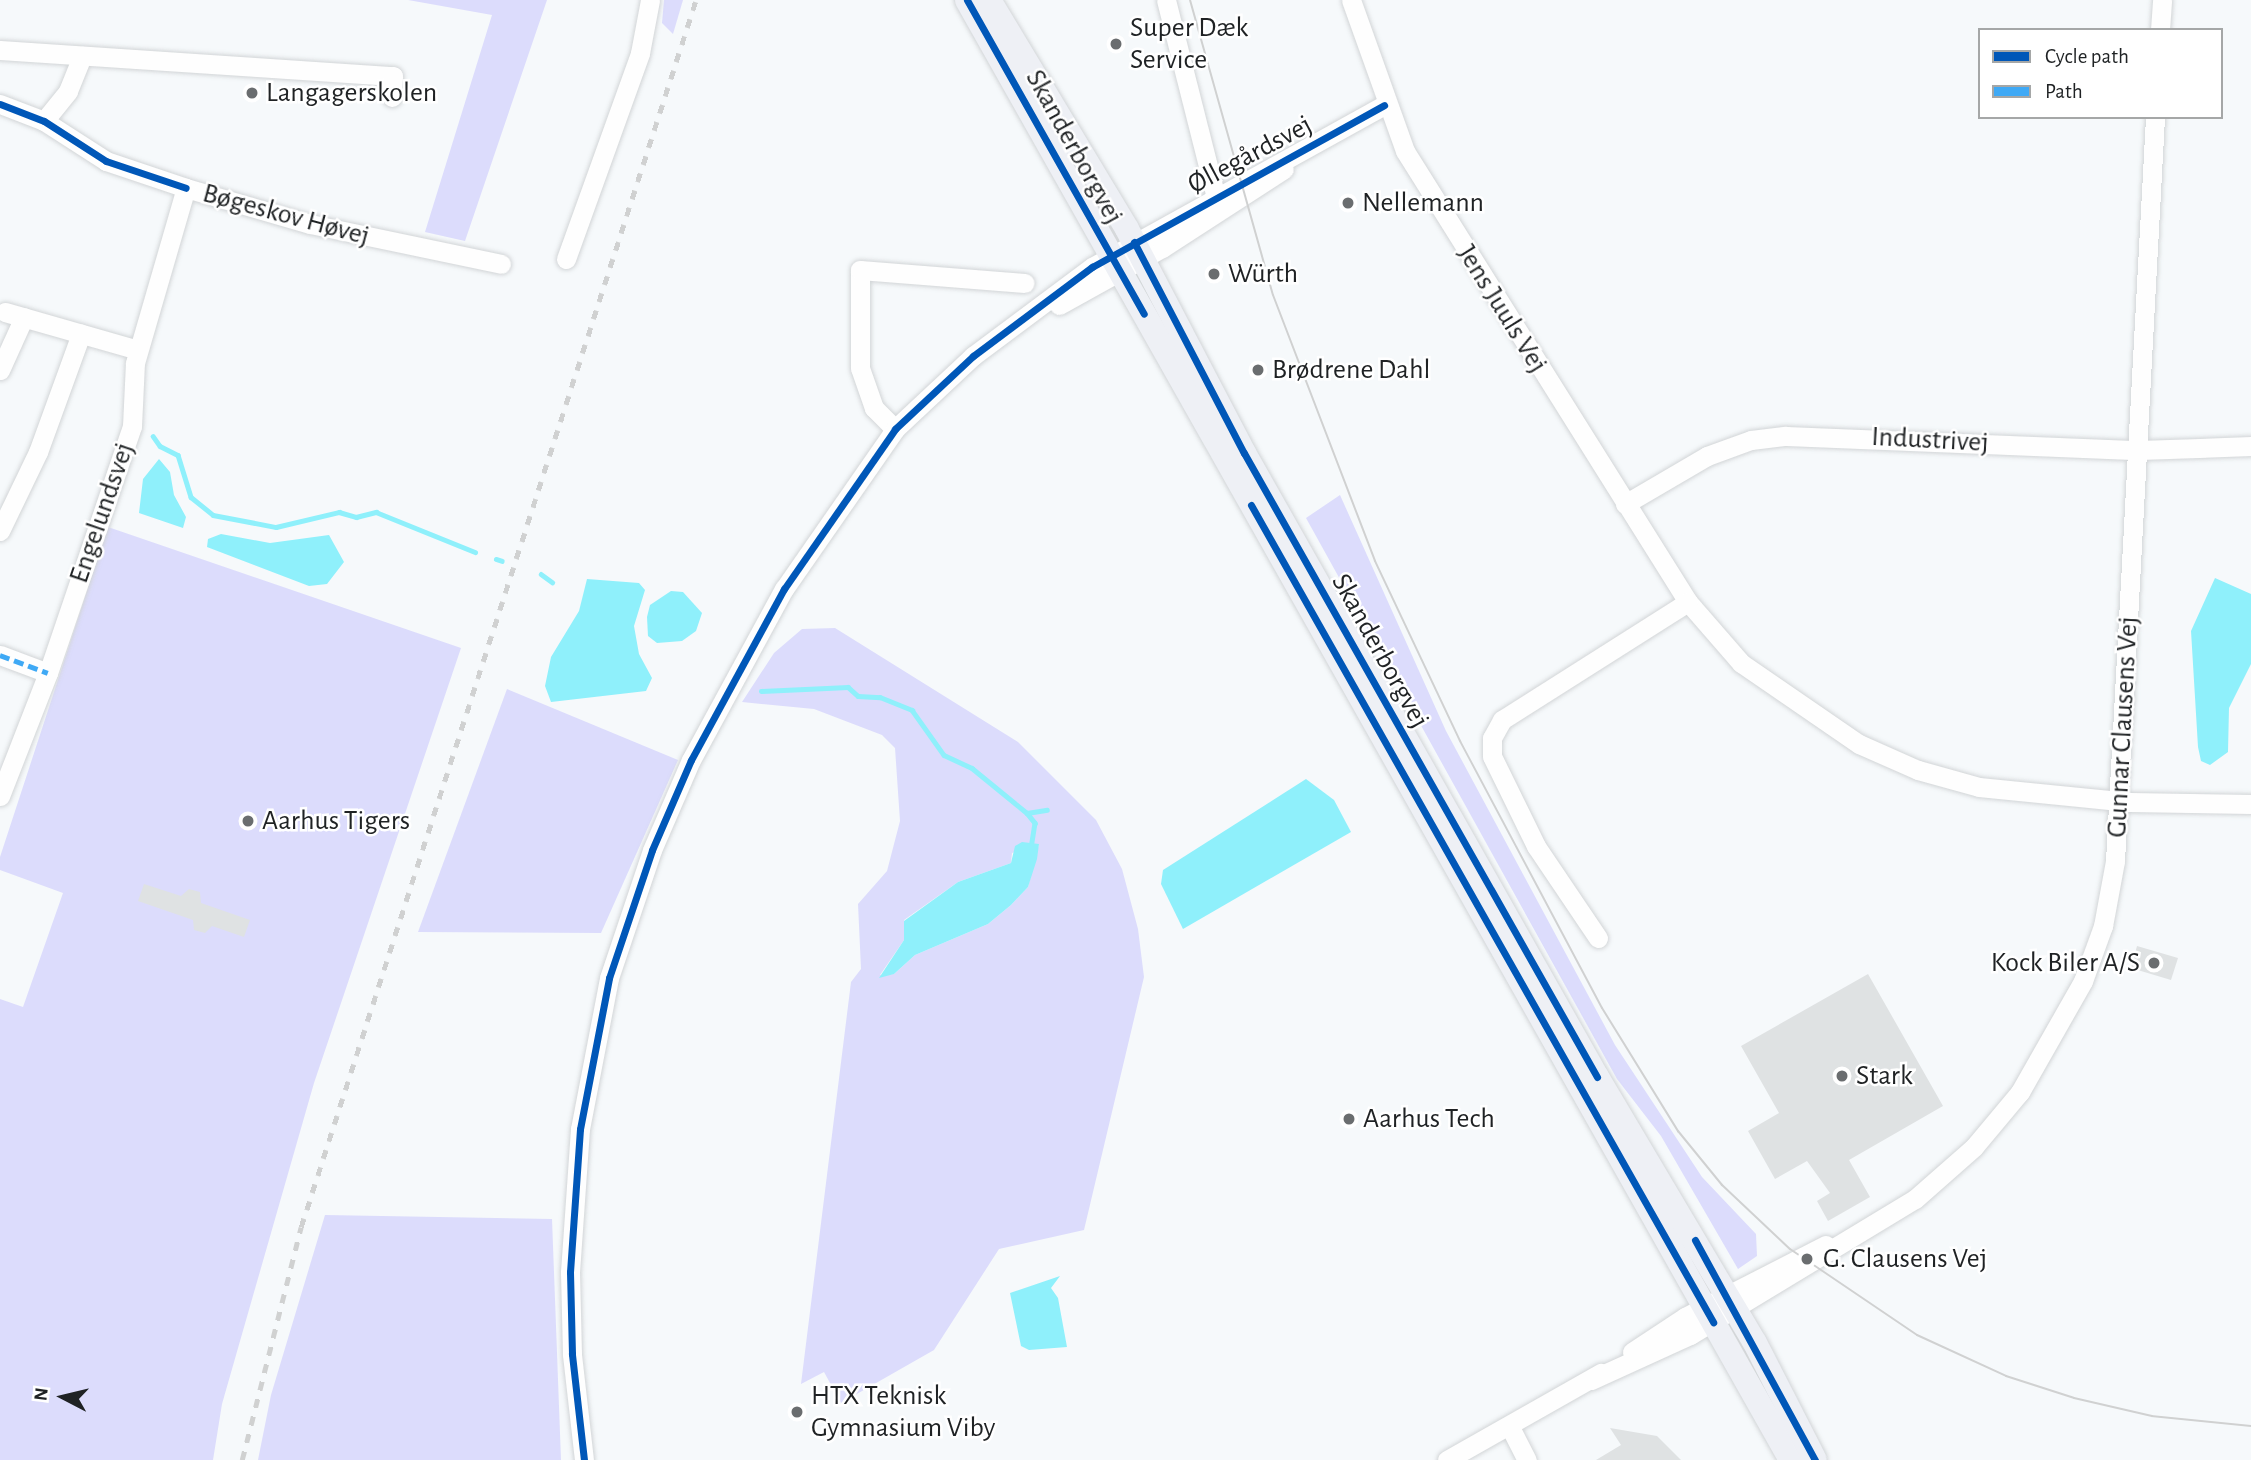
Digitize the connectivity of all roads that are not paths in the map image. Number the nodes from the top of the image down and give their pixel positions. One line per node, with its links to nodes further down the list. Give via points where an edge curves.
1 (650, 0): 18 (street, via 640,53)
2 (967, 0): 17 (main road, Skanderborgvej, via 1040,129)
3 (989, 0): 17 (main road, Skanderborgvej)
4 (1166, 0): 16 (street)
5 (1351, 0): 12 (street, Jens Juuls Vej)
6 (2162, 0): 7 (street)
7 (2160, 28)
8 (0, 50): 9 (street)
9 (82, 55): 10 (street, via 393,76); 14 (street, via 68,91)
10 (392, 97)
11 (0, 104): 14 (street, Bøgeskov Høvej)
12 (1384, 105): 16 (street, Øllegårdsvej); 29 (street, Jens Juuls Vej, via 1444,217)
13 (2155, 119): 28 (street, Gunnar Clausens Vej)
14 (44, 121): 15 (street, Bøgeskov Høvej, via 106,161)
15 (186, 188): 19 (street, Bøgeskov Høvej, via 310,224); 24 (street, Engelundsvej)
16 (1218, 204): 17 (street, Øllegårdsvej)
17 (1127, 257): 26 (street, Øllegårdsvej, via 1008,331 952,374); 38 (main road, Skanderborgvej, via 1225,415 1597,1077); 39 (main road, Skanderborgvej)
18 (566, 259)
19 (501, 264)
20 (1024, 283): 26 (street, via 860,270 860,368 874,408)
21 (5, 312): 22 (street)
22 (24, 317): 23 (street); 25 (street)
23 (81, 334): 24 (street); 30 (street, via 38,452)
24 (138, 350): 33 (street, Engelundsvej, via 132,426)
25 (0, 370)
26 (895, 429): 41 (street, Øllegårdsvej, via 830,516 736,670 652,850 609,978 580,1129 570,1272)
27 (2251, 446): 28 (street, Industrivej)
28 (2139, 450): 29 (street, Industrivej, via 1786,436 1751,440 1707,456); 35 (street, Gunnar Clausens Vej)
29 (1625, 504): 31 (street, Jens Juuls Vej)
30 (0, 531)
31 (1688, 602): 35 (street, Jens Juuls Vej, via 1741,663 1859,744 1917,770 1979,787); 37 (street, via 1502,720 1492,738 1492,756 1536,846)
32 (0, 655): 33 (street)
33 (48, 673): 34 (street, Engelundsvej)
34 (0, 796)
35 (2120, 801): 36 (street, Jens Juuls Vej); 38 (street, Gunnar Clausens Vej, via 2103,926 2059,1031 2020,1092 1974,1147 1915,1199)
36 (2251, 804)
37 (1598, 938)
38 (1731, 1301): 39 (street, Gunnar Clausens Vej); 45 (main road, Skanderborgvej)
39 (1708, 1314): 40 (street, Gunnar Clausens Vej); 44 (main road, Skanderborgvej)
40 (1510, 1427): 42 (street, Gunnar Clausens Vej); 43 (street)
41 (584, 1460)
42 (1447, 1460)
43 (1527, 1460)
44 (1791, 1460)
45 (1815, 1460)

